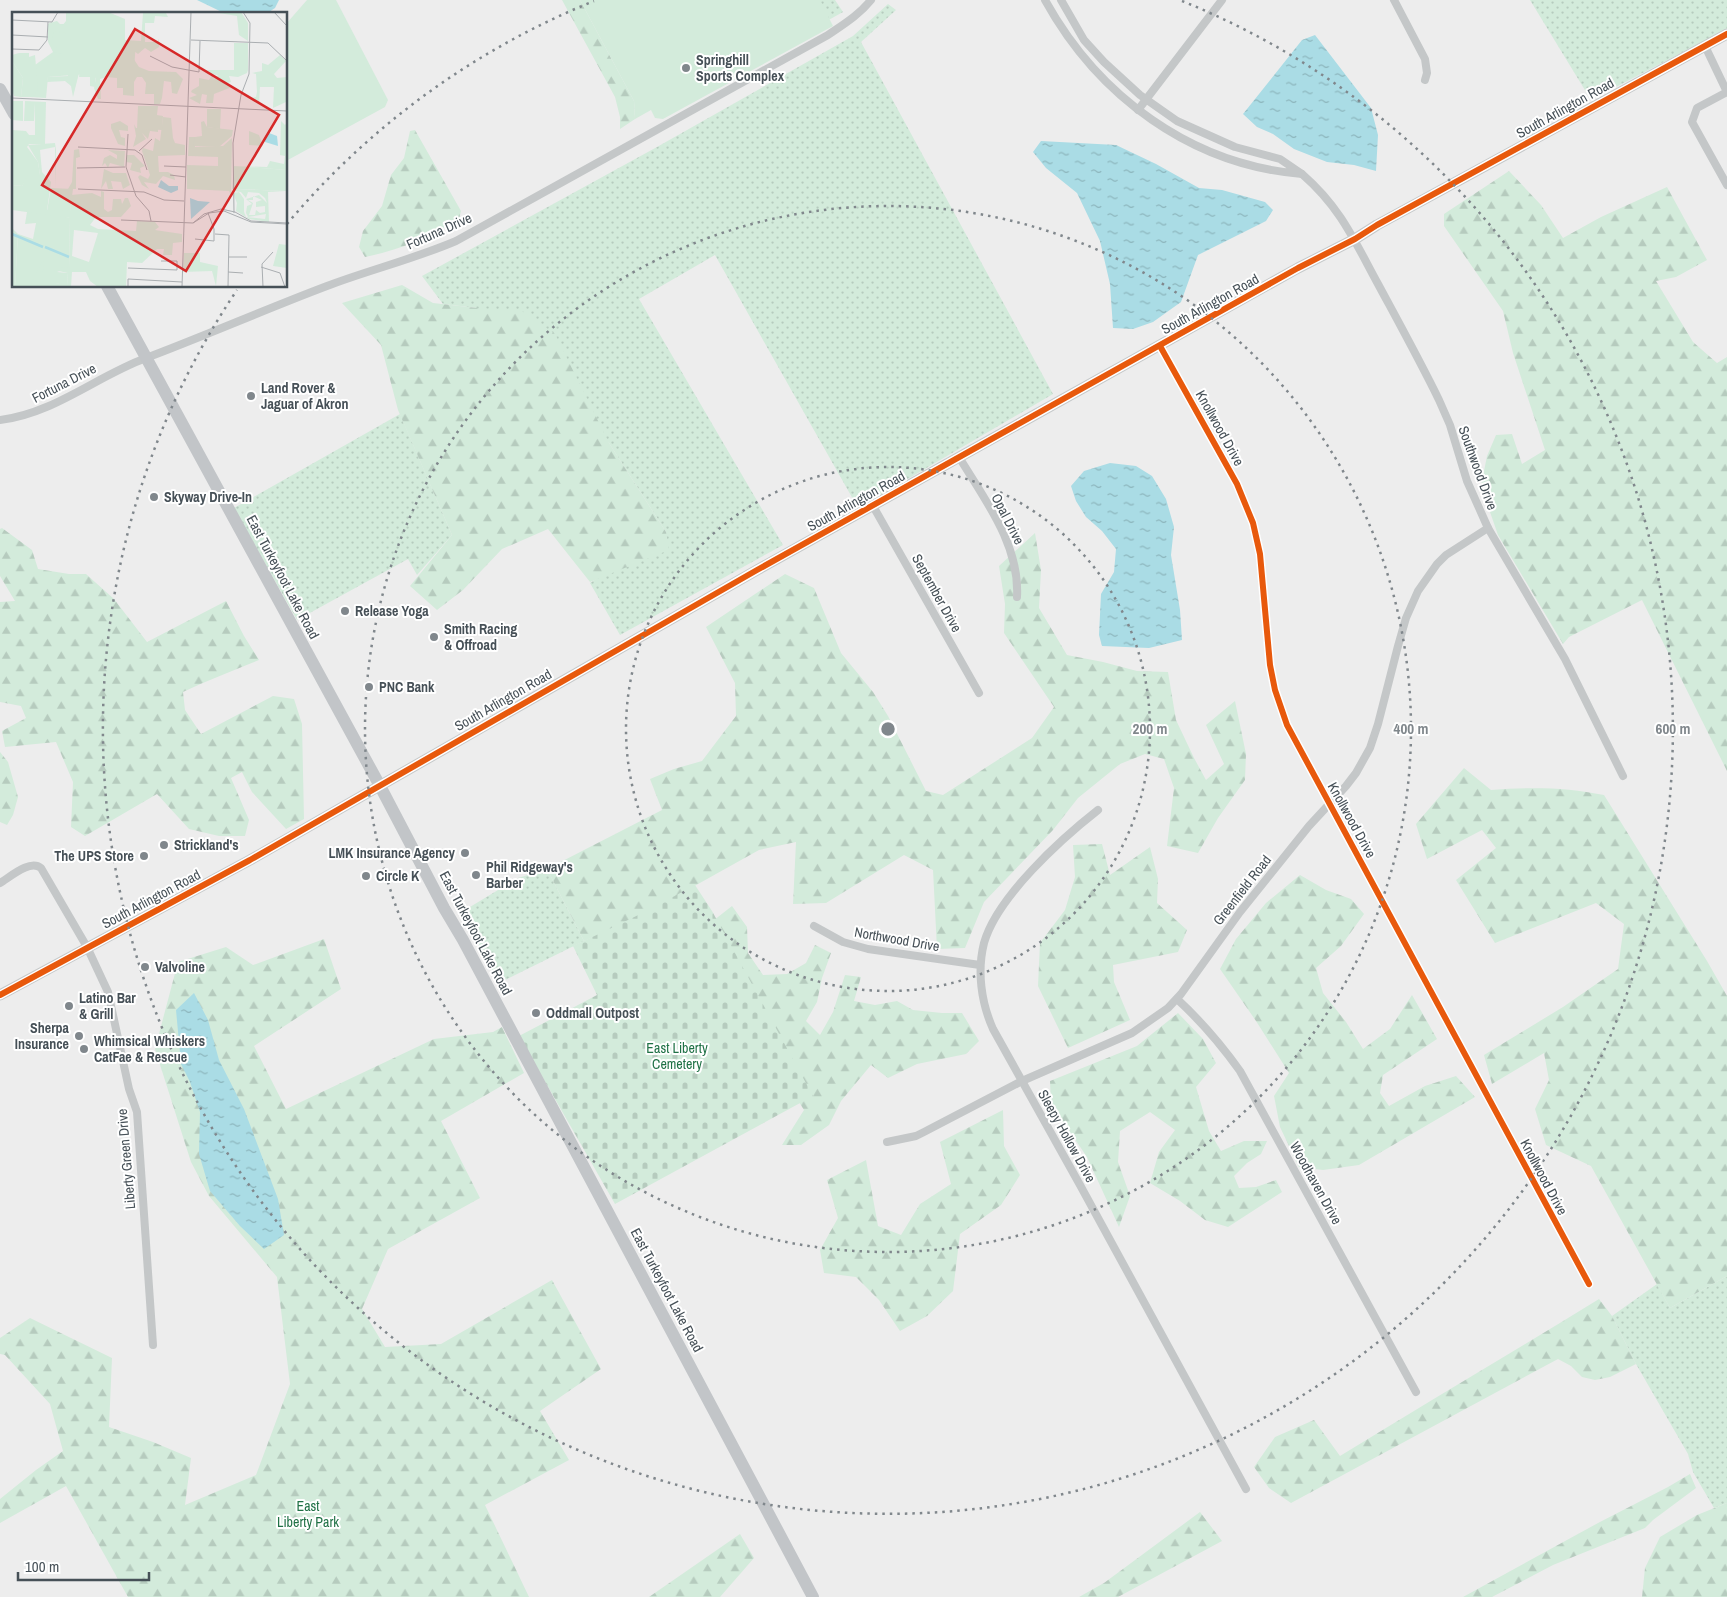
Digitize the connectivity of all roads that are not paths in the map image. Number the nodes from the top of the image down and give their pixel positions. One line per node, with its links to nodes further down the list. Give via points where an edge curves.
1 (871, 0): 19 (street, Fortuna Drive, via 828,35 456,241 302,296)
2 (1045, 0): 13 (street, via 1084,59)
3 (1060, 0): 11 (street, Southwood Drive, via 1084,40)
4 (1222, 0): 11 (street)
5 (1394, 0): 8 (street, via 1425,59)
6 (1727, 34): 7 (main road, South Arlington Road)
7 (1705, 46): 10 (street); 16 (main road, South Arlington Road)
8 (1425, 80)
9 (0, 89): 12 (main road)
10 (1727, 92): 15 (street, via 1697,108 1692,122)
11 (1146, 99): 13 (street); 14 (street, Southwood Drive, via 1177,121 1235,147 1280,159)
12 (12, 110)
13 (1138, 110): 14 (street, via 1168,130 1214,153 1278,172)
14 (1302, 174): 16 (street, Southwood Drive, via 1325,196)
15 (1727, 185)
16 (1355, 239): 18 (main road, South Arlington Road); 23 (street, Southwood Drive, via 1439,400)
17 (108, 288): 19 (main road, East Turkeyfoot Lake Road)
18 (1160, 346): 21 (main road, South Arlington Road); 30 (street, Knollwood Drive, via 1247,506 1260,554 1275,690 1287,725)
19 (146, 358): 20 (street, Fortuna Drive, via 39,411); 29 (main road, East Turkeyfoot Lake Road)
20 (0, 420)
21 (960, 457): 22 (main road, South Arlington Road); 24 (street, Opal Drive, via 1009,546 1017,574)
22 (874, 506): 25 (street, September Drive); 29 (main road, South Arlington Road, via 741,578)
23 (1488, 528): 27 (street, Southwood Drive, via 1564,659); 30 (street, Greenfield Road, via 1446,555 1418,591 1406,618 1370,748 1346,786)
24 (1017, 597)
25 (978, 693)
26 (1611, 729): 27 (street)
27 (1603, 734): 28 (street, Southwood Drive)
28 (1623, 776)
29 (380, 786): 34 (main road, South Arlington Road); 44 (main road, East Turkeyfoot Lake Road)
30 (1328, 804): 37 (street, Greenfield Road, via 1240,912); 40 (street, Knollwood Drive)
31 (1098, 810): 35 (street, Sleepy Hollow Drive, via 1058,844 1018,886 989,931)
32 (0, 883): 34 (street, Liberty Green Drive, via 28,866 39,865)
33 (814, 926): 35 (street, Northwood Drive, via 843,942 868,949)
34 (87, 947): 36 (main road, South Arlington Road); 41 (street, Liberty Green Drive, via 108,992 137,1112)
35 (980, 965): 38 (street, Sleepy Hollow Drive, via 982,993 990,1023)
36 (0, 995)
37 (1177, 999): 38 (street, Greenfield Road, via 1132,1033); 42 (street, Woodhaven Drive, via 1203,1023 1240,1071)
38 (1022, 1080): 39 (street, Greenfield Road, via 916,1136); 43 (street, Sleepy Hollow Drive)
39 (887, 1142)
40 (1589, 1284)
41 (153, 1346)
42 (1416, 1392)
43 (1246, 1489)
44 (813, 1597)

